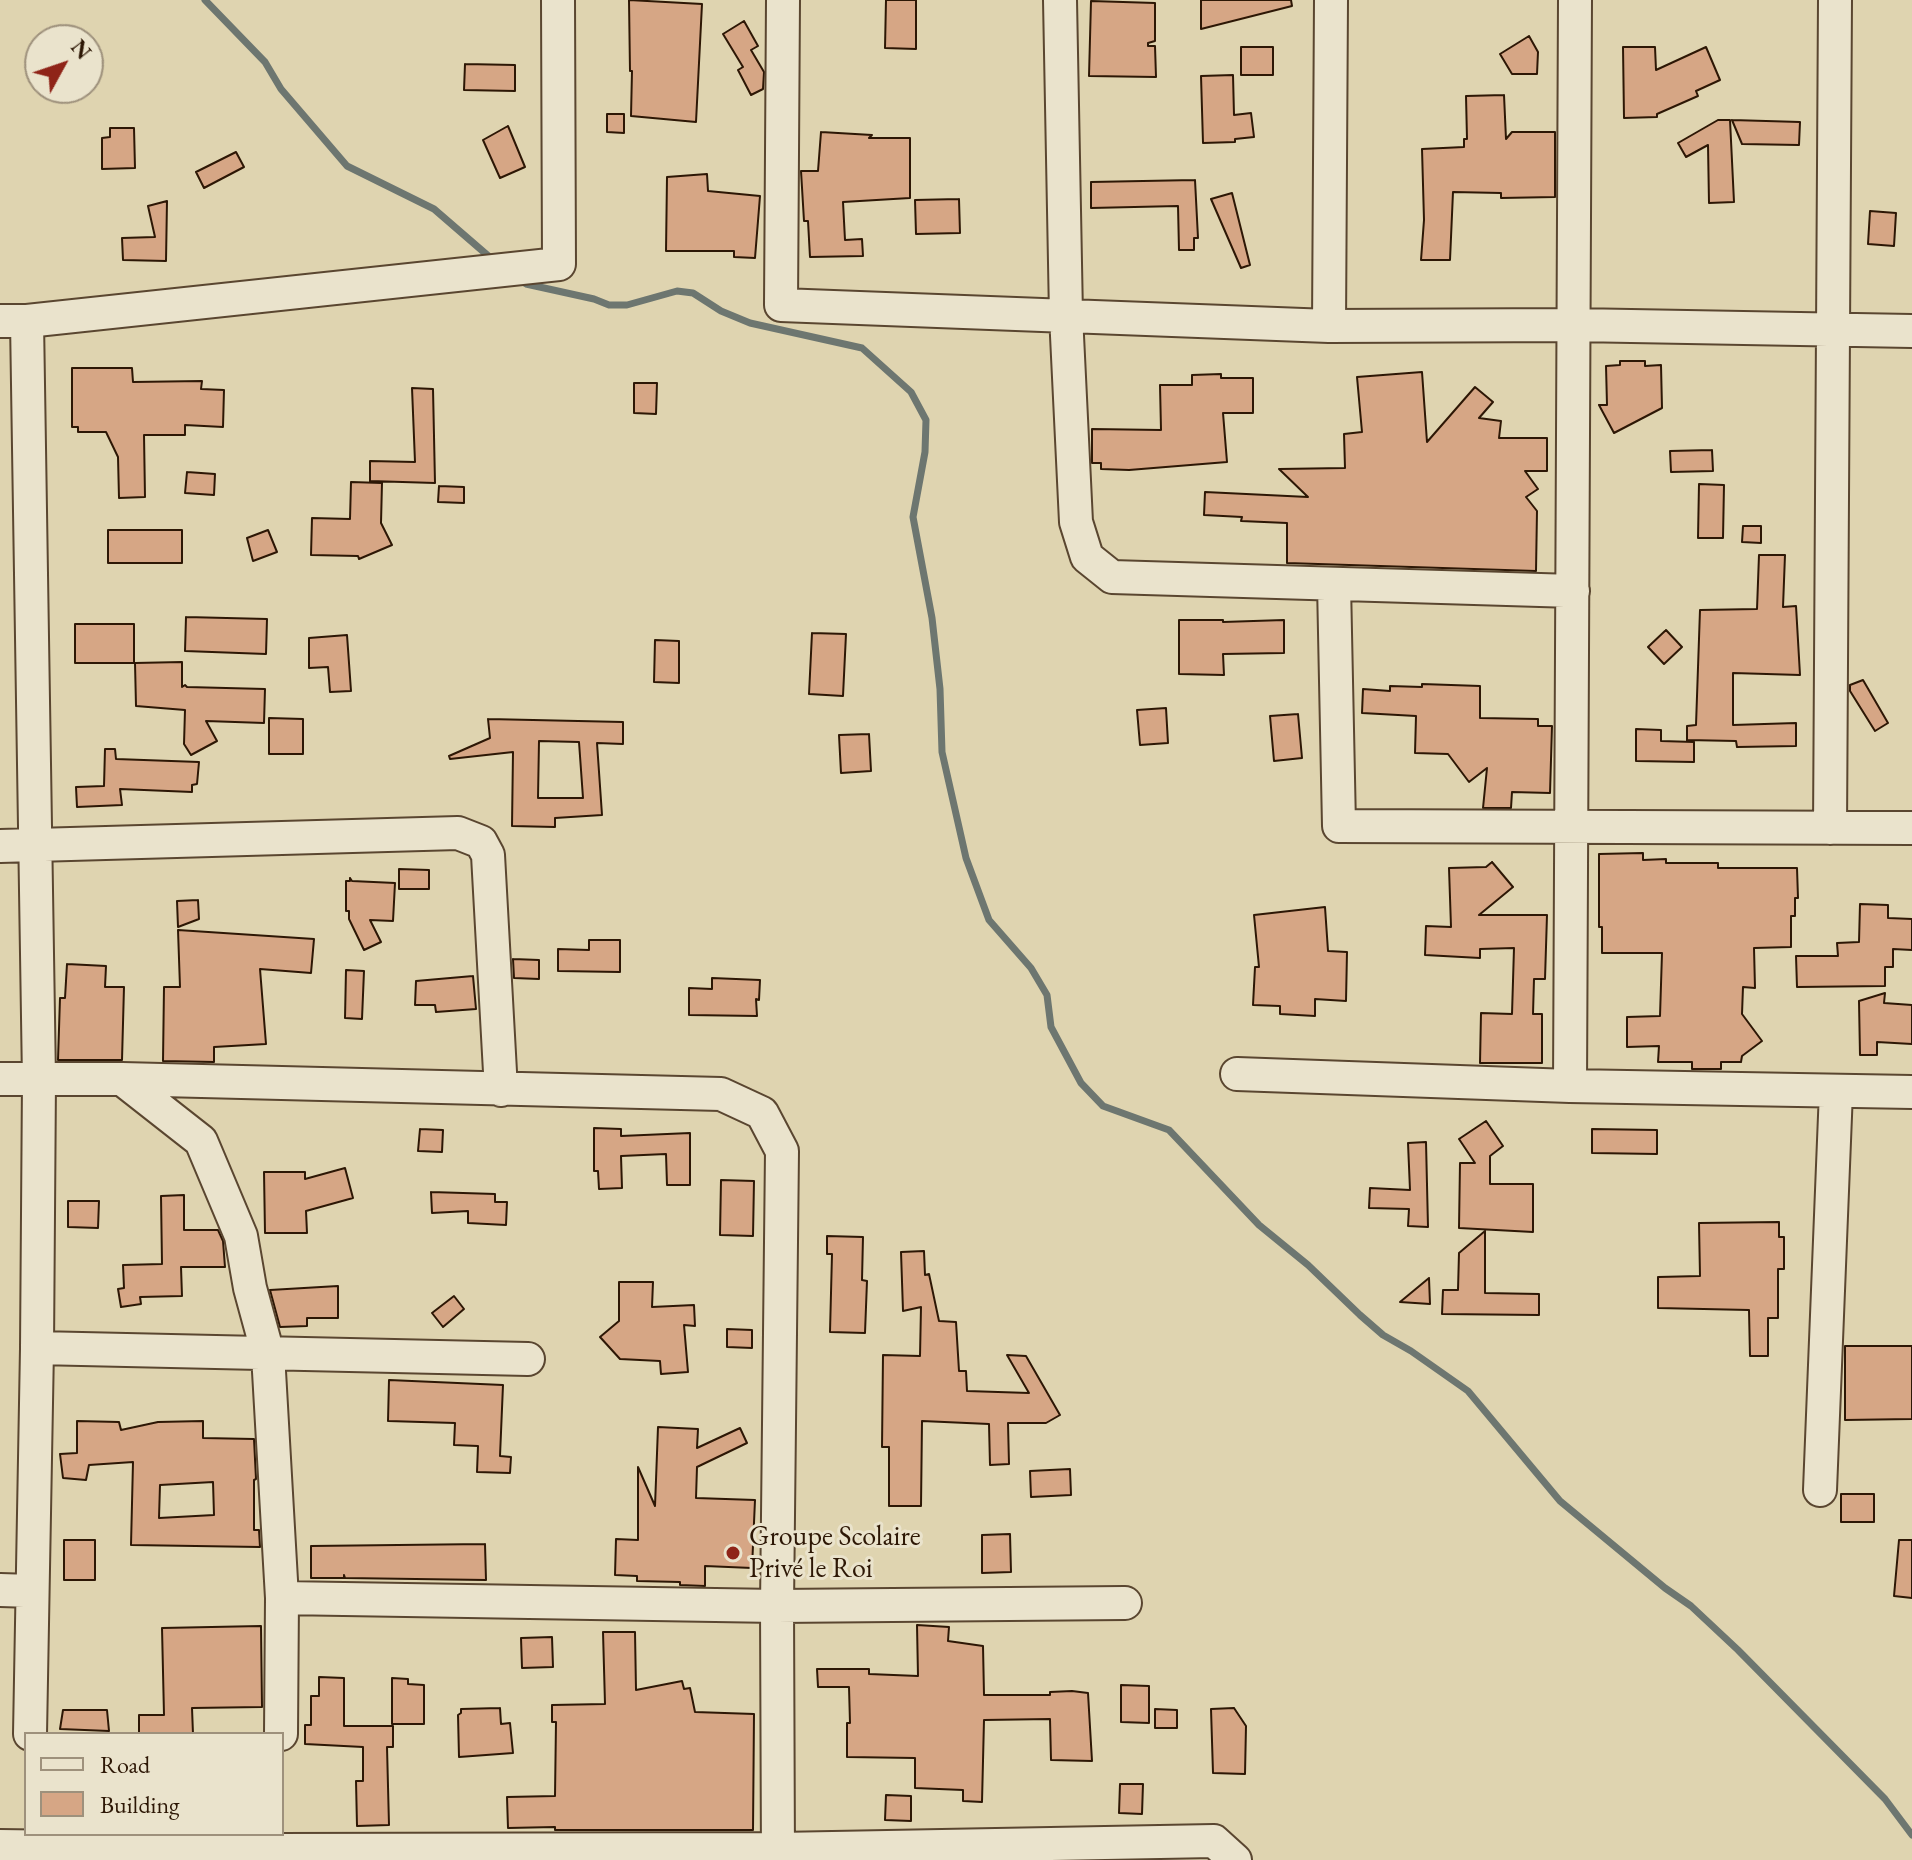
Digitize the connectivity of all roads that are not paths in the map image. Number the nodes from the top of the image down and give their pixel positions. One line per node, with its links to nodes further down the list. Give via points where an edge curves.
1 (558, 0): 8 (street, via 559,264)
2 (783, 0): 7 (street, via 781,305)
3 (1060, 0): 7 (street)
4 (1331, 0): 10 (street)
5 (1575, 0): 9 (street)
6 (1835, 0): 11 (street)
7 (1066, 315): 10 (street); 13 (street, via 1076,522 1087,557 1112,577)
8 (14, 321): 19 (street)
9 (1575, 325): 10 (street); 11 (street); 14 (street)
10 (1329, 326)
11 (1833, 331): 12 (street); 15 (street)
12 (1912, 331)
13 (1334, 584): 14 (street); 17 (street, via 1339,826)
14 (1573, 591): 17 (street)
15 (1830, 828): 16 (street); 17 (street)
16 (1912, 828)
17 (1571, 829): 24 (street)
18 (0, 846): 19 (street)
19 (36, 847): 23 (street); 25 (street, via 458,833 481,842 488,855)
20 (1237, 1074): 24 (street)
21 (0, 1079): 23 (street)
22 (122, 1079): 23 (street); 25 (street); 29 (street, via 201,1141 241,1236)
23 (39, 1080): 28 (street)
24 (1570, 1086): 26 (street)
25 (501, 1090): 35 (street, via 721,1094 762,1113 782,1151)
26 (1836, 1091): 27 (street); 31 (street)
27 (1912, 1092)
28 (37, 1348): 29 (street); 32 (street)
29 (268, 1354): 30 (street); 33 (street)
30 (528, 1359)
31 (1820, 1490)
32 (16, 1591): 36 (street)
33 (282, 1598): 35 (street); 37 (street)
34 (1125, 1603): 35 (street)
35 (777, 1606): 41 (street)
36 (30, 1732)
37 (281, 1732)
38 (21, 1847): 39 (street)
39 (280, 1848): 41 (street)
40 (1018, 1853): 41 (street); 42 (street, via 1214,1841)
41 (778, 1855)
42 (1235, 1860)

